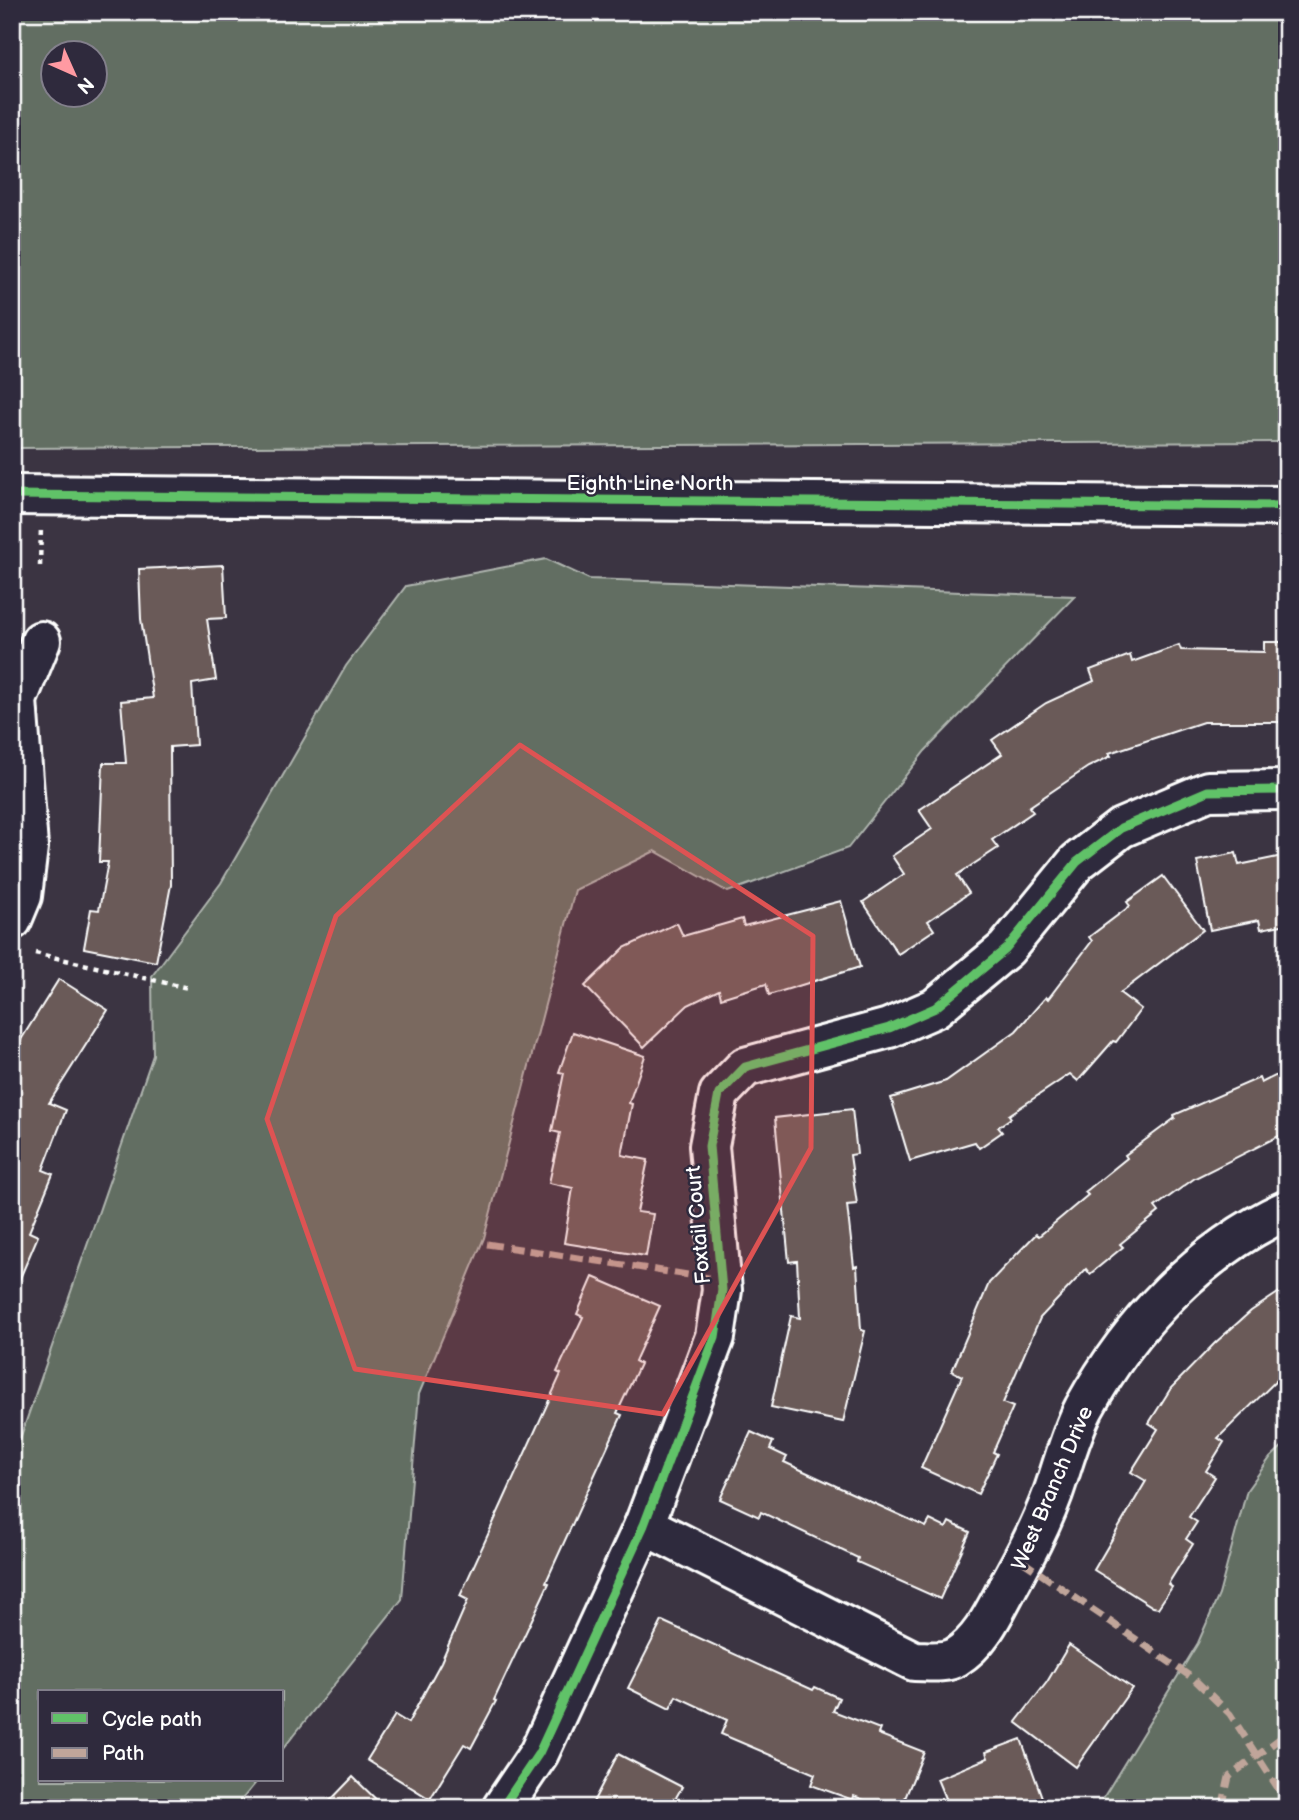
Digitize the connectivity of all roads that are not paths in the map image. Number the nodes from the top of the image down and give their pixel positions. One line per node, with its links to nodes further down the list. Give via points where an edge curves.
1 (12, 495): 2 (street, Eighth Line North)
2 (1287, 506)
3 (41, 641): 5 (street, via 18,700 28,848 22,896)
4 (1287, 790): 7 (street, Foxtail Court, via 1208,791 1121,828 1077,862 1006,949 935,1008 889,1028 745,1067 719,1094 709,1146 722,1290 715,1337)
5 (12, 920)
6 (1287, 1210): 7 (street, West Branch Drive, via 1217,1250 1145,1320 1084,1409 1038,1531 999,1604 984,1630 954,1658 914,1661)
7 (644, 1525): 8 (street, Foxtail Court, via 539,1753)
8 (502, 1808)

